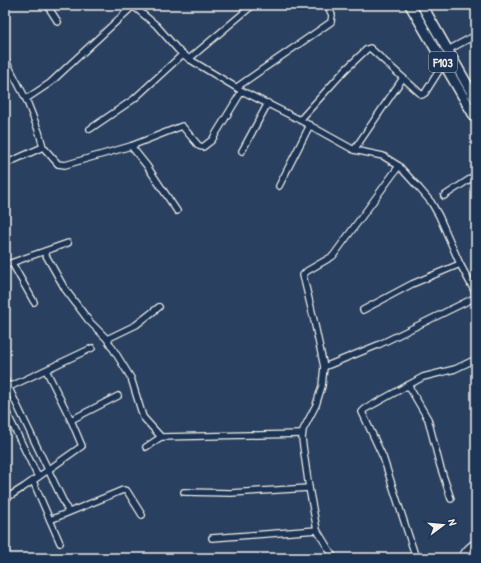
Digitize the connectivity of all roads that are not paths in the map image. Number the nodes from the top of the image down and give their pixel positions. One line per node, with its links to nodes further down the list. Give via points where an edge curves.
1 (47, 5): 7 (street)
2 (253, 5): 12 (street)
3 (327, 5): 15 (street, via 332,15 330,22)
4 (410, 5): 13 (main road, F103)
5 (422, 5): 9 (main road, F103)
6 (133, 6): 10 (street, via 156,25); 18 (street, via 50,83)
7 (58, 22)
8 (476, 34): 9 (street)
9 (448, 50): 17 (main road, F103)
10 (182, 54): 12 (street); 23 (street, via 134,99)
11 (5, 59): 18 (street)
12 (188, 60): 15 (street)
13 (444, 64): 14 (street, via 423,94); 20 (main road, F103)
14 (403, 78): 21 (street, via 370,48 345,70); 26 (street)
15 (237, 87): 16 (street)
16 (242, 91): 19 (street); 24 (street, via 206,146 199,146 182,126)
17 (475, 97)
18 (26, 99): 25 (street)
19 (268, 104): 21 (street); 27 (street)
20 (476, 119)
21 (300, 120): 22 (street)
22 (310, 125): 26 (street); 31 (street)
23 (90, 129)
24 (131, 146): 25 (street, via 60,165); 33 (street)
25 (43, 147): 28 (street)
26 (354, 150): 29 (street, via 383,156)
27 (242, 151)
28 (5, 164)
29 (399, 166): 37 (street, via 431,202); 46 (street, via 333,256 303,273)
30 (476, 175): 32 (street)
31 (279, 186)
32 (444, 196)
33 (177, 211)
34 (68, 243): 35 (street)
35 (44, 252): 36 (street); 43 (street, via 65,289 89,321)
36 (12, 263): 38 (street); 40 (street)
37 (460, 264): 39 (street); 42 (street, via 412,284)
38 (5, 266)
39 (476, 295): 46 (street, via 378,345)
40 (34, 302)
41 (159, 307): 43 (street, via 136,325)
42 (363, 310)
43 (107, 339): 55 (street, via 131,378 143,417)
44 (92, 348): 47 (street)
45 (476, 359): 49 (street, via 455,369 428,375)
46 (324, 367): 54 (street, via 322,386)
47 (46, 370): 50 (street); 53 (street)
48 (5, 380): 62 (street)
49 (408, 385): 61 (street, via 428,419); 70 (street, via 362,412 383,457)
50 (5, 389)
51 (118, 396): 53 (street)
52 (5, 409): 57 (street)
53 (71, 420): 57 (street, via 82,446)
54 (302, 434): 55 (street); 58 (street)
55 (161, 437): 56 (street)
56 (146, 447)
57 (35, 479): 60 (street); 64 (street)
58 (309, 488): 59 (street, via 231,493); 65 (street)
59 (184, 492)
60 (5, 498)
61 (451, 499)
62 (67, 509)
63 (142, 515): 64 (street, via 127,491 123,490)
64 (50, 520): 68 (street)
65 (317, 530): 66 (street); 69 (street)
66 (212, 538)
67 (476, 541): 71 (street)
68 (60, 543)
69 (334, 558)
70 (416, 558)
71 (460, 558)

